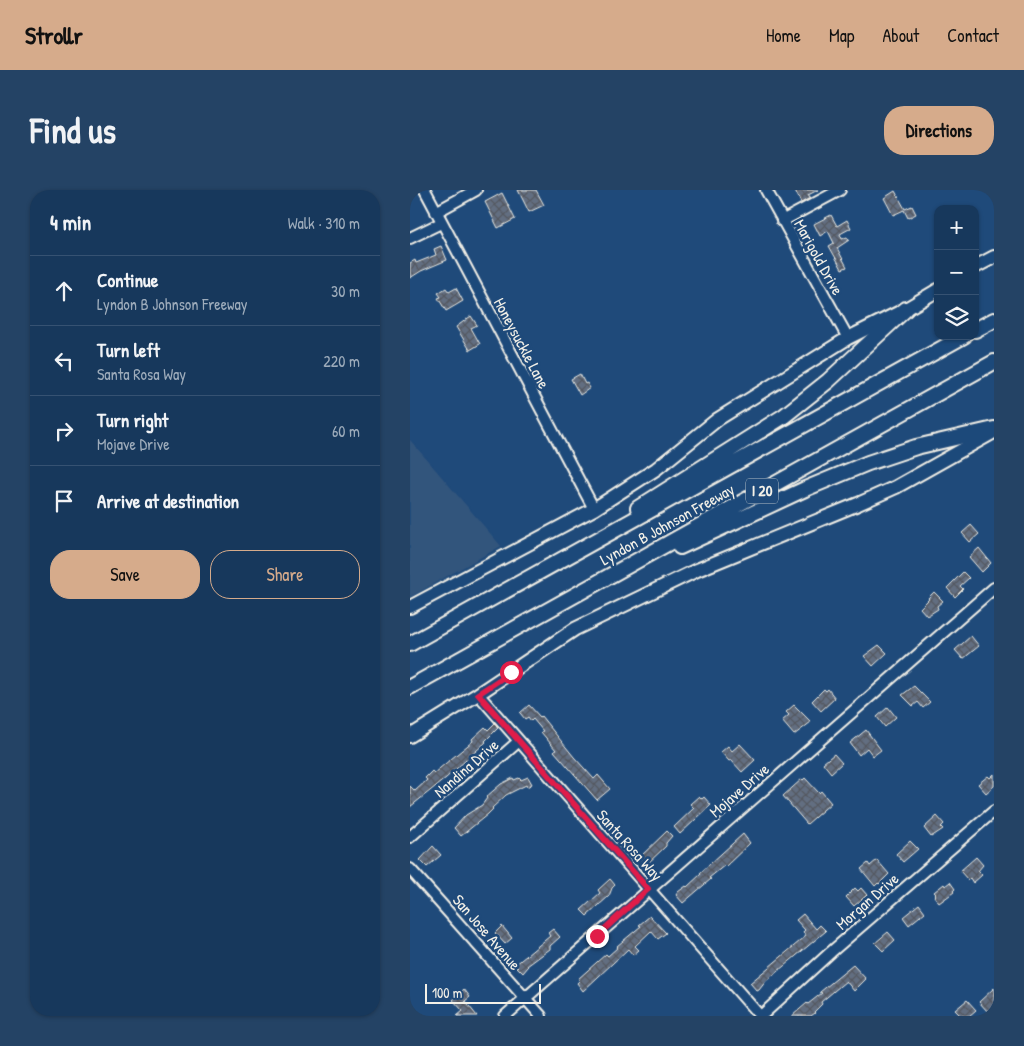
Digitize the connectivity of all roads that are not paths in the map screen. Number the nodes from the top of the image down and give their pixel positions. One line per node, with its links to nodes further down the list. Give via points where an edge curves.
1 (425, 190): 5 (street, Honeysuckle Lane)
2 (476, 190): 5 (street)
3 (766, 190): 6 (street, Marigold Drive)
4 (840, 190): 6 (street)
5 (436, 212): 7 (street, Honeysuckle Lane)
6 (782, 221): 15 (street, Marigold Drive)
7 (441, 223): 8 (street); 19 (street, Honeysuckle Lane)
8 (410, 238)
9 (994, 256): 10 (main road)
10 (979, 265)
11 (934, 292): 12 (main road)
12 (906, 309): 15 (main road); 20 (highway, via 784,416)
13 (994, 320): 14 (highway)
14 (979, 328)
15 (848, 338): 19 (main road, via 718,419 656,468)
16 (957, 340): 20 (highway, Lyndon B Johnson Freeway / I 20)
17 (994, 362): 23 (highway, Lyndon B Johnson Freeway / I 20)
18 (994, 430): 23 (highway, via 899,452 843,473 694,540); 26 (main road, via 896,487 714,563 575,629)
19 (594, 509): 22 (main road)
20 (513, 587): 24 (highway, Lyndon B Johnson Freeway / I 20)
21 (994, 588): 32 (street, Mojave Drive)
22 (410, 608)
23 (530, 620): 25 (highway, Lyndon B Johnson Freeway / I 20)
24 (410, 644)
25 (410, 687)
26 (478, 694): 27 (main road); 28 (street, Santa Rosa Way)
27 (410, 736)
28 (518, 741): 30 (street, Nandina Drive); 32 (street, Santa Rosa Way)
29 (994, 811): 36 (street, Morgan Drive)
30 (410, 837)
31 (410, 869): 33 (street, San Jose Avenue)
32 (648, 889): 33 (street, Mojave Drive); 36 (street, Santa Rosa Way)
33 (525, 998): 34 (street, Mojave Drive); 35 (street, San Jose Avenue)
34 (505, 1016)
35 (541, 1016)
36 (761, 1016)

